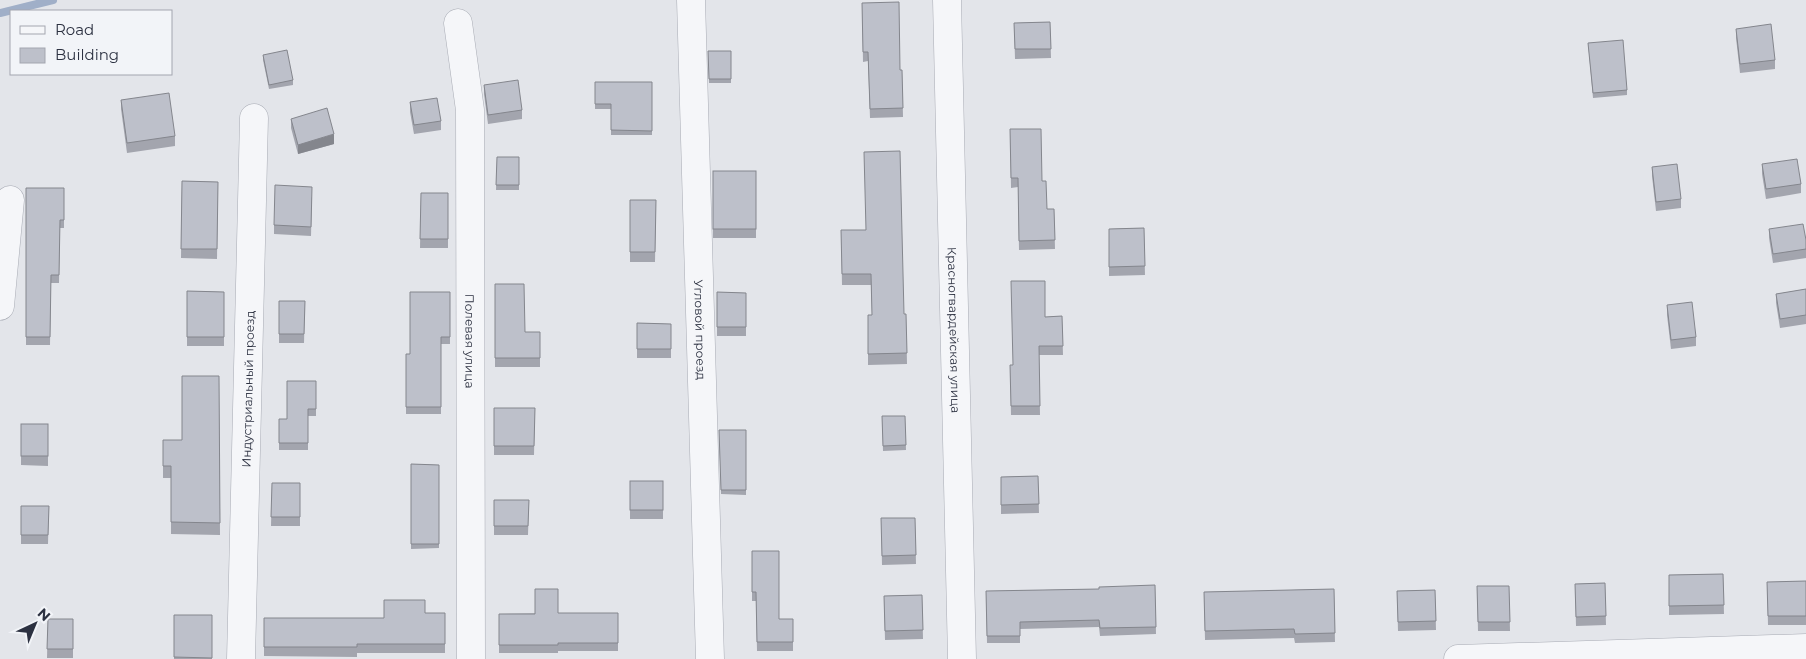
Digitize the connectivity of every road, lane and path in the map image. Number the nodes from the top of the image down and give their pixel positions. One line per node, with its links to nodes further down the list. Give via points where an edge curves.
1 (691, 0): 11 (street, Угловой проезд)
2 (947, 0): 12 (street, Красногвардейская улица)
3 (458, 23): 10 (street, Полевая улица, via 470,110)
4 (254, 118): 9 (street, Индустриальный проезд)
5 (10, 200): 6 (street)
6 (0, 306)
7 (1806, 648): 8 (street)
8 (1711, 655): 13 (street)
9 (241, 659)
10 (472, 659)
11 (710, 659)
12 (962, 659)
13 (1458, 659)

